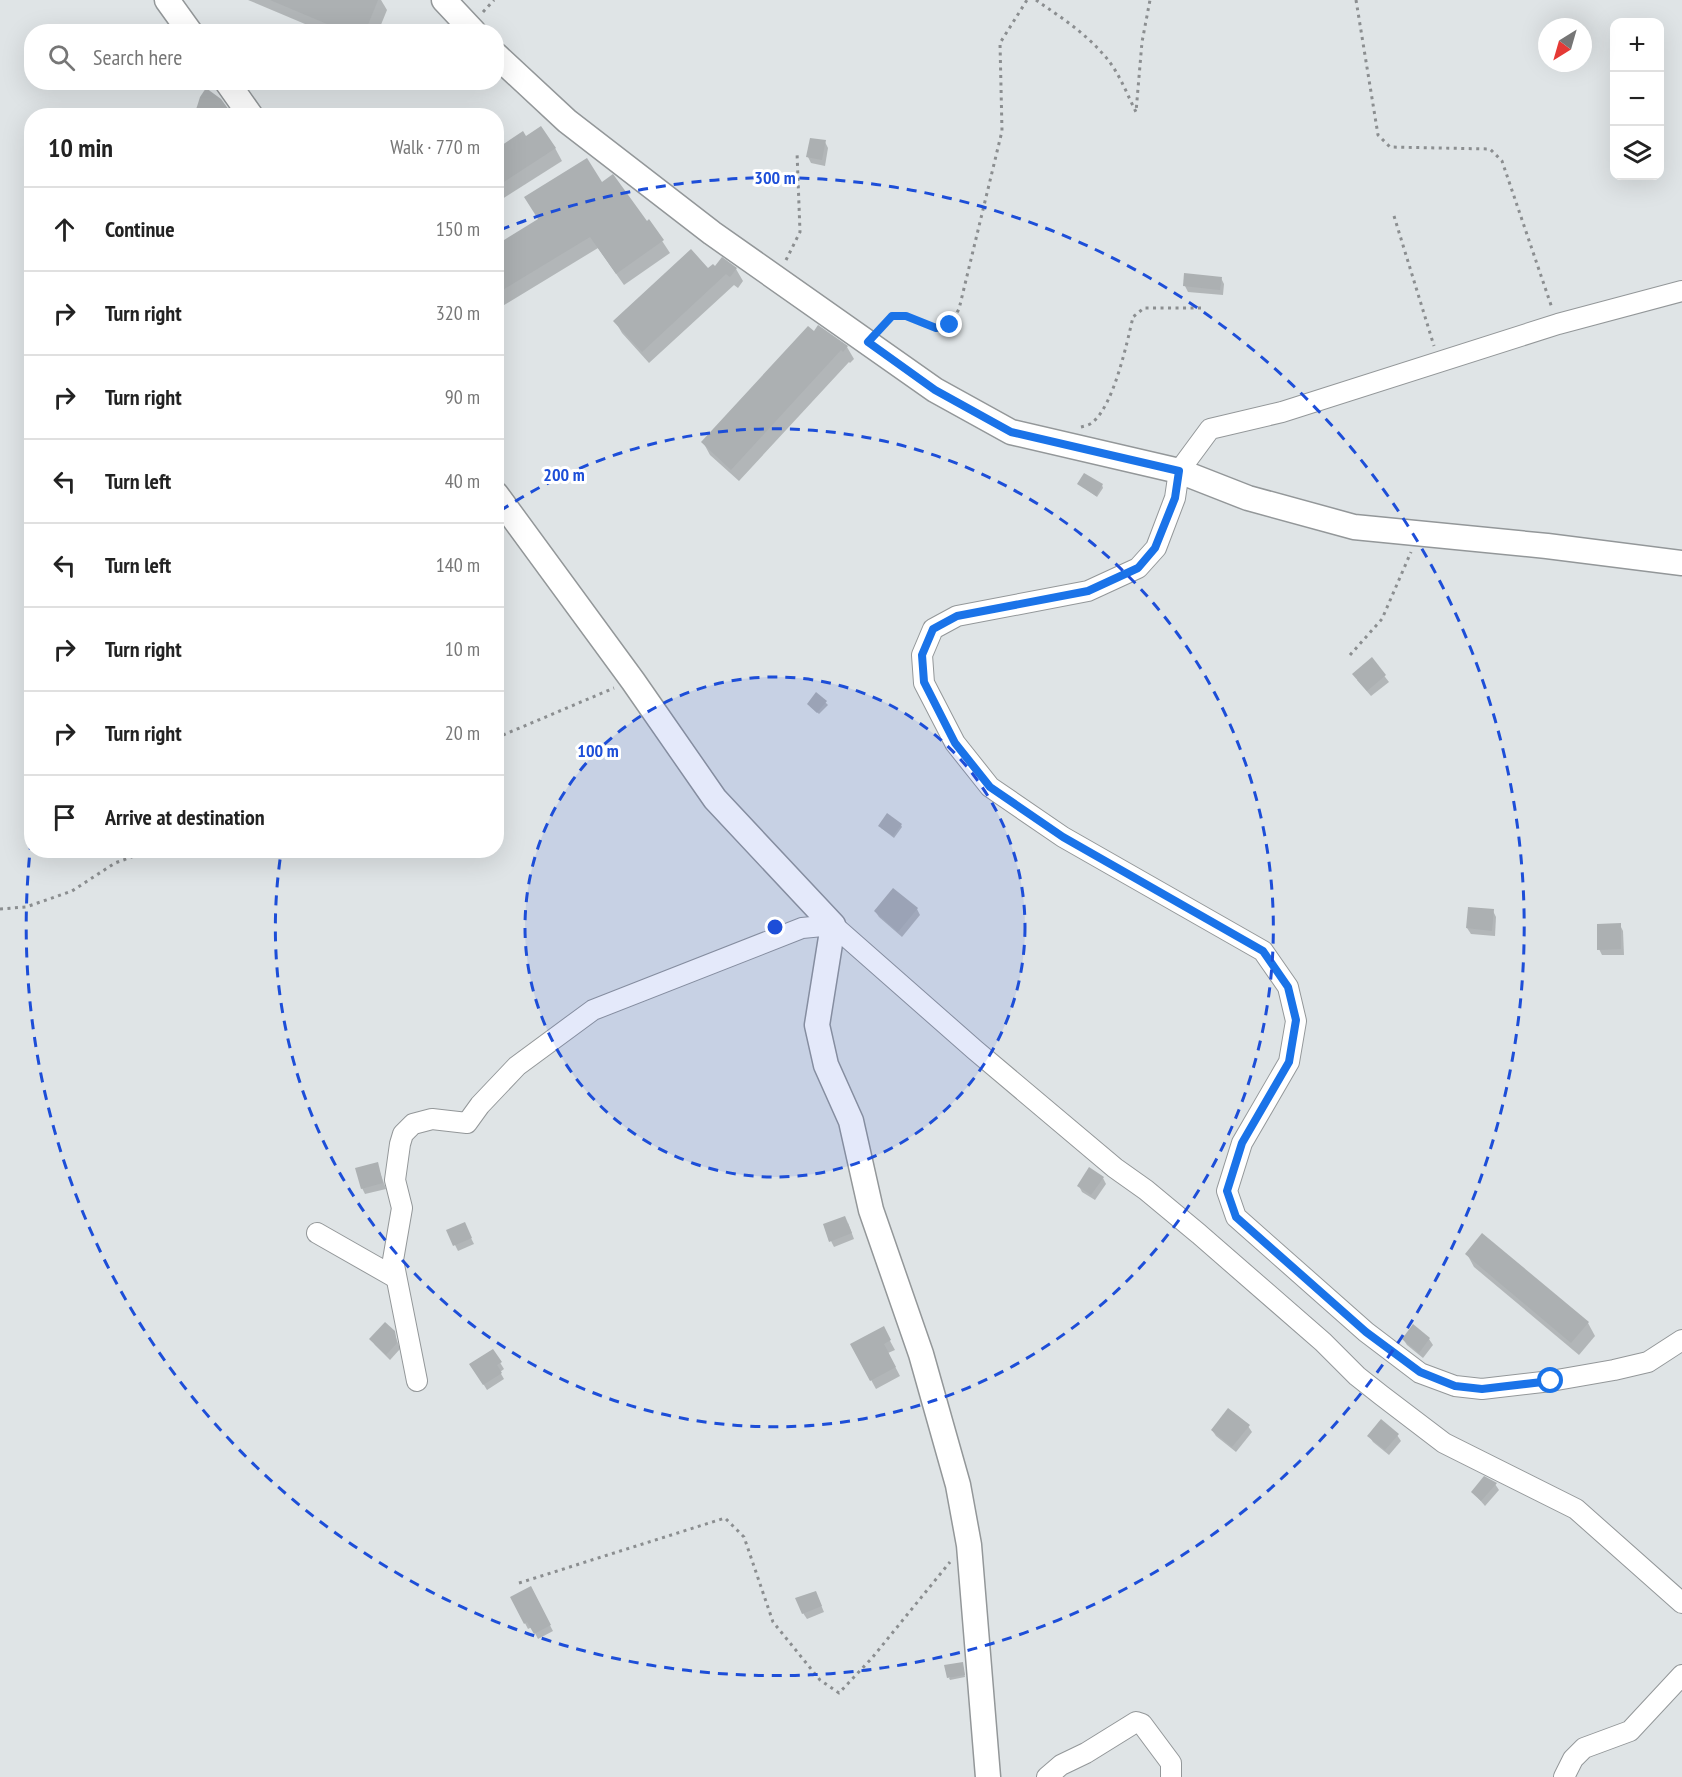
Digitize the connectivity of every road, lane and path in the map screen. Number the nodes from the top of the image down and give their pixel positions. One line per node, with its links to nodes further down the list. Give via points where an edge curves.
1 (167, 0): 7 (main road)
2 (444, 0): 8 (main road)
3 (1027, 0): 18 (path, via 1000,43 1002,131 959,309 950,325 936,328 906,316 892,316)
4 (1036, 0): 5 (path, via 1104,54 1136,112)
5 (1150, 0)
6 (1356, 0): 17 (path, via 1378,135 1390,147 1490,149 1502,161)
7 (184, 24)
8 (466, 24)
9 (504, 62): 14 (main road, via 567,121)
10 (233, 90): 11 (main road)
11 (245, 108)
12 (797, 152): 14 (path, via 800,232)
13 (1394, 216): 19 (path)
14 (777, 278): 18 (main road)
15 (1682, 291): 17 (street)
16 (1201, 308): 20 (path, via 1144,308 1133,317 1123,363 1101,413 1092,423)
17 (1558, 324): 19 (street)
18 (868, 342): 20 (main road, via 935,390 1011,432)
19 (1439, 362): 21 (street, via 1282,412 1210,429)
20 (1045, 440): 21 (main road)
21 (1179, 471): 23 (main road, via 1248,498 1354,527); 33 (street, via 1175,498 1155,548 1138,568 1088,591 957,616 933,629 922,655 924,682 955,743 990,787 1063,837 1263,951 1276,969 1288,987 1296,1020 1289,1062 1242,1143 1227,1191 1236,1217 1366,1332 1420,1372 1455,1386 1482,1389 1625,1368 1648,1362)
22 (504, 505): 26 (main road)
23 (1418, 534): 24 (main road); 25 (path, via 1382,619)
24 (1682, 563)
25 (1350, 655)
26 (633, 681): 27 (path); 30 (main road, via 715,799)
27 (504, 735)
28 (129, 858): 29 (path, via 72,891 26,907)
29 (0, 909)
30 (833, 925): 32 (street, via 802,928 593,1010 517,1065 466,1123 432,1119 412,1124 403,1134 395,1180 402,1208 393,1260); 35 (main road, via 817,1024 826,1065 851,1121 871,1210 921,1354 958,1485); 37 (street, via 1106,1161 1199,1234 1357,1376 1444,1443 1576,1509)
31 (317, 1233): 32 (street)
32 (396, 1278): 34 (street)
33 (1682, 1340)
34 (417, 1382)
35 (968, 1539): 36 (path, via 839,1693 820,1680 773,1622 744,1537 725,1518); 39 (main road)
36 (519, 1583)
37 (1682, 1603)
38 (1682, 1675): 42 (street, via 1630,1731 1584,1748)
39 (987, 1777)
40 (1047, 1777): 41 (street, via 1136,1722 1142,1724 1171,1763)
41 (1171, 1777)
42 (1564, 1777)

